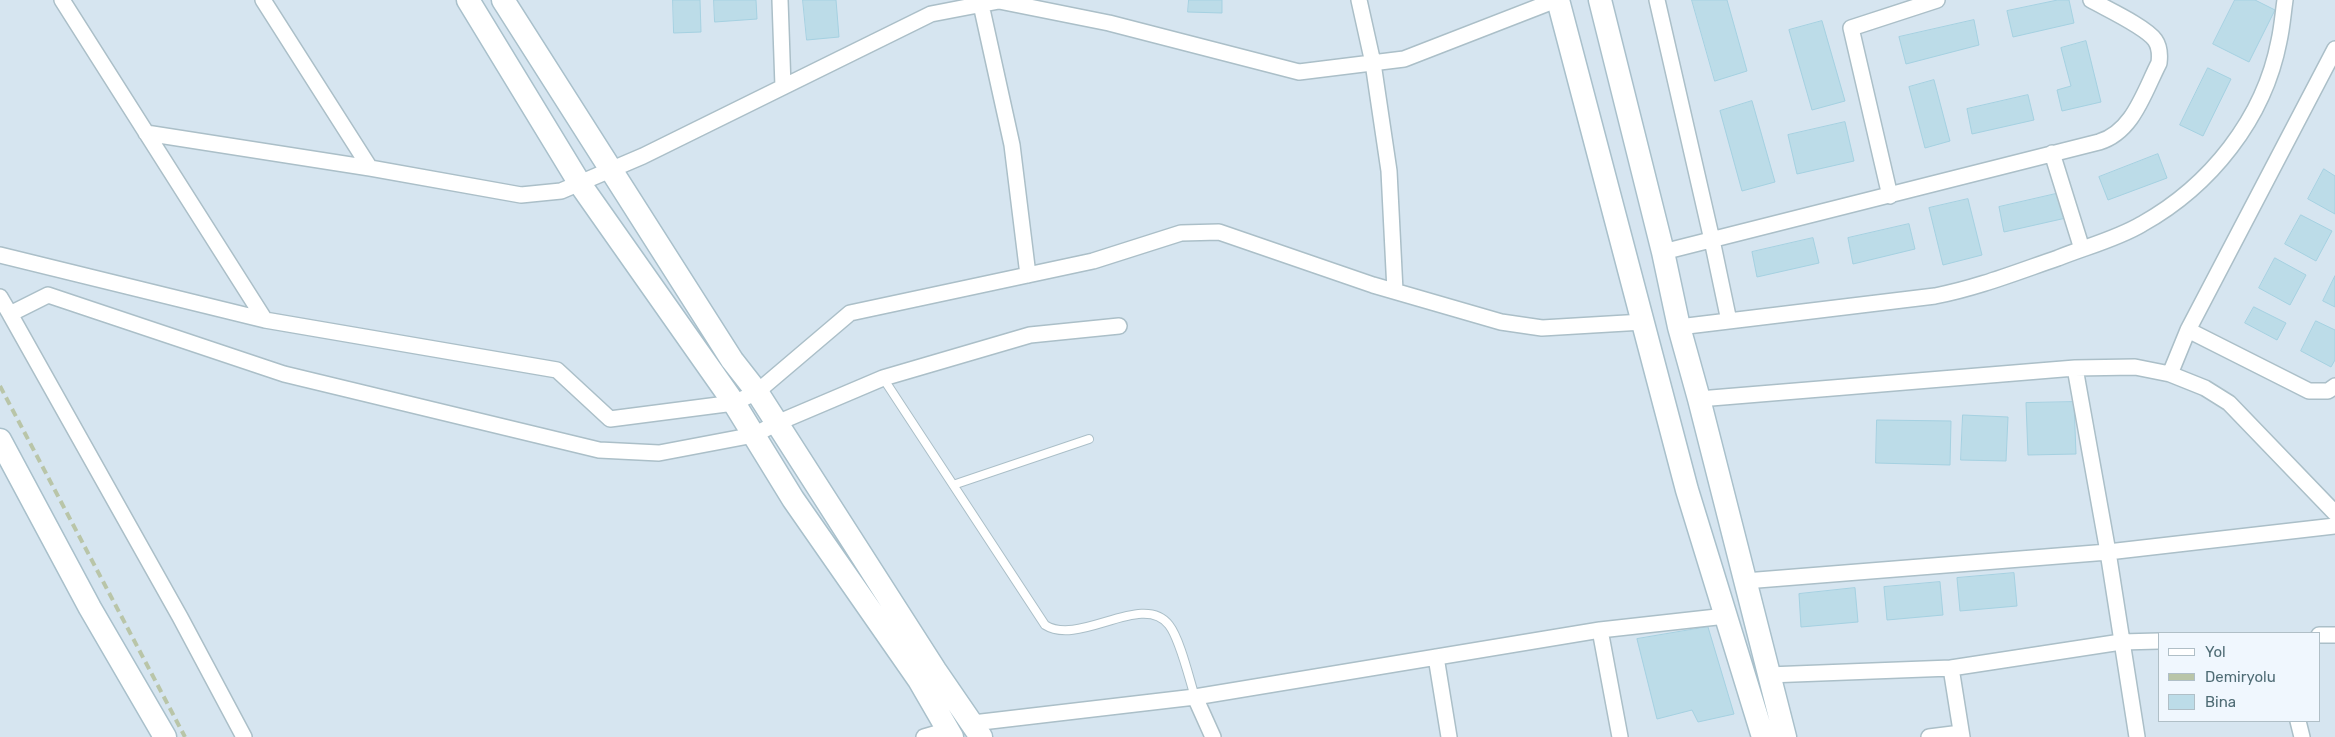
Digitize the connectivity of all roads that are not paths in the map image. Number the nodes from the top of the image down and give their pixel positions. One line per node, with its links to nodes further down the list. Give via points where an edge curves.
1 (62, 0): 18 (street)
2 (263, 0): 20 (street)
3 (468, 0): 22 (main road)
4 (503, 0): 21 (main road)
5 (780, 0): 17 (street)
6 (1359, 0): 16 (street)
7 (1557, 0): 14 (street); 34 (main road)
8 (1600, 0): 26 (main road)
9 (1657, 0): 24 (street)
10 (1937, 0): 23 (street, via 1851,28)
11 (2091, 0): 19 (street, via 2149,33 2157,42 2159,63 2126,126 2117,135)
12 (2285, 0): 25 (street, via 2279,43 2266,86 2245,127 2224,156 2197,185 2168,208 2140,225)
13 (980, 2): 16 (street, via 999,1 1109,23 1299,72); 17 (street, via 931,14); 28 (street, via 1012,145)
14 (1529, 5): 16 (street, via 1404,59)
15 (2335, 48): 37 (street)
16 (1373, 63): 29 (street, via 1389,171)
17 (783, 87): 21 (street, via 643,156)
18 (146, 134): 20 (street); 32 (street)
19 (2052, 153): 23 (street); 25 (street)
20 (370, 168): 22 (street, via 521,195 561,191)
21 (611, 168): 22 (street); 42 (main road, via 732,360)
22 (580, 184): 44 (main road)
23 (1890, 196): 24 (street)
24 (1712, 240): 26 (street); 33 (street)
25 (2082, 249): 33 (street, via 1972,289)
26 (1663, 252): 36 (main road)
27 (0, 255): 32 (street)
28 (1028, 275): 29 (street, via 1093,261 1181,233 1219,232); 42 (street, via 850,313)
29 (1395, 291): 34 (street, via 1502,322 1542,328)
30 (0, 297): 31 (street)
31 (10, 314): 46 (street, via 48,295 284,374 598,450 658,453); 69 (street)
32 (265, 320): 44 (street, via 557,370 610,420)
33 (1728, 321): 36 (street)
34 (1643, 322): 54 (main road, via 1687,490)
35 (1120, 326): 40 (street, via 1030,335)
36 (1679, 328): 43 (main road)
37 (2188, 330): 39 (street); 41 (street, via 2309,391 2328,391)
38 (2075, 368): 39 (street, via 2135,367); 43 (street); 52 (street)
39 (2170, 374): 50 (street, via 2205,388 2229,404)
40 (883, 378): 45 (street); 49 (lane)
41 (2335, 386)
42 (757, 392): 44 (street); 45 (main road)
43 (1699, 399): 53 (main road)
44 (734, 403): 46 (main road)
45 (777, 423): 46 (street); 65 (main road)
46 (754, 435): 66 (main road, via 793,499 919,680)
47 (1089, 439): 49 (lane)
48 (0, 440): 68 (main road, via 90,608)
49 (953, 485): 63 (lane, via 1045,625 1063,632 1144,613 1161,617 1173,630)
50 (2335, 513)
51 (2335, 526): 52 (street)
52 (2108, 552): 53 (street); 59 (street)
53 (1745, 581): 62 (main road)
54 (1726, 616): 55 (street); 74 (main road)
55 (1600, 630): 60 (street); 73 (street)
56 (2320, 635): 57 (street)
57 (2335, 635)
58 (2158, 641): 59 (street)
59 (2121, 642): 61 (street); 77 (street)
60 (1436, 657): 63 (street); 72 (street)
61 (1950, 668): 62 (street); 67 (street)
62 (1768, 675): 75 (main road)
63 (1195, 697): 65 (street); 71 (street)
64 (2298, 722): 78 (street)
65 (977, 730)
66 (950, 734): 70 (street)
67 (1961, 735): 76 (street)
68 (165, 737)
69 (244, 737)
70 (924, 737)
71 (1214, 737)
72 (1450, 737)
73 (1620, 737)
74 (1762, 737)
75 (1785, 737)
76 (1929, 737)
77 (2137, 737)
78 (2302, 737)

